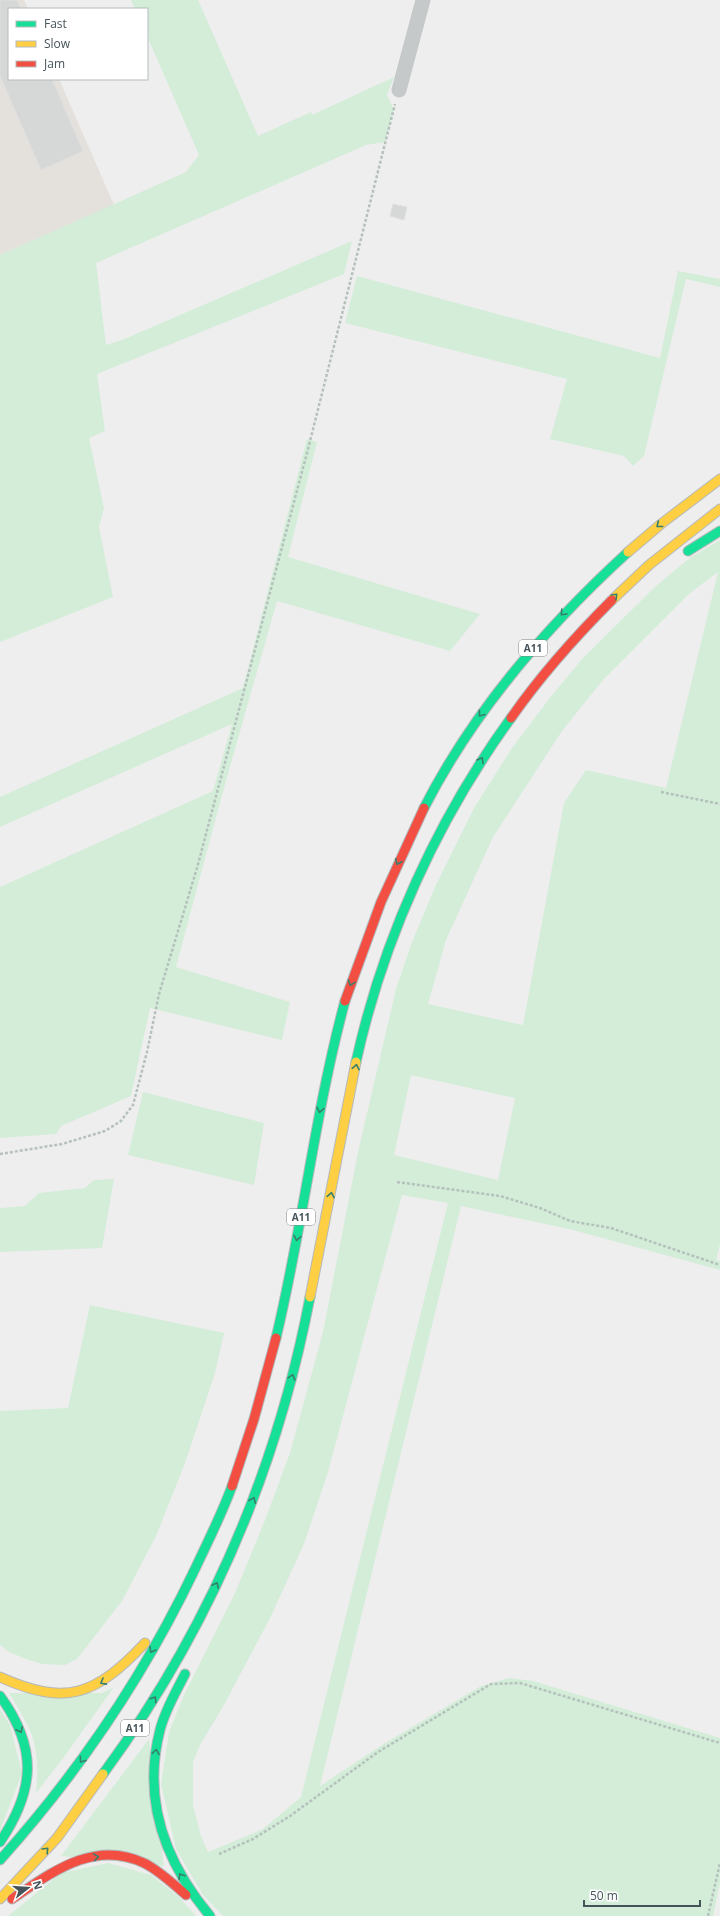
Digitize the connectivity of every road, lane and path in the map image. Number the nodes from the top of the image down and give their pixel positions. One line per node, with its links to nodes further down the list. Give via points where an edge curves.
1 (423, 0): 2 (street)
2 (399, 90): 13 (path, via 305,461 197,868 159,994 133,1105 121,1120 104,1131 62,1144)
3 (720, 479): 5 (highway, A11)
4 (699, 482): 5 (highway)
5 (689, 501): 18 (highway, A11, one-way to 18, via 609,568 526,656 472,726 415,827 384,892 343,1006 330,1060 276,1340 255,1416 225,1503)
6 (720, 509): 10 (highway, A11, one-way to 6, via 638,575)
7 (720, 531): 8 (highway)
8 (679, 557)
9 (614, 612): 10 (highway)
10 (587, 624): 16 (highway, A11, one-way to 10, via 273,1445 297,1361 359,1053 394,934 446,820 486,752 536,684)
11 (661, 792): 12 (path)
12 (720, 804)
13 (0, 1154)
14 (397, 1182): 15 (path, via 500,1196 540,1208 570,1221 611,1228)
15 (720, 1265)
16 (238, 1536): 17 (highway); 27 (highway, A11, one-way to 16, via 52,1845 161,1689)
17 (229, 1578)
18 (179, 1605): 20 (highway, one-way to 20, via 127,1664 100,1684 69,1693 49,1694 29,1691); 25 (highway, A11, one-way to 25, via 111,1720 64,1784)
19 (190, 1664): 29 (highway, one-way to 19, via 180,1875 166,1848 154,1798 153,1771 160,1730)
20 (0, 1678)
21 (0, 1696): 23 (highway, one-way to 23, via 24,1737 28,1780 22,1803)
22 (720, 1743): 24 (path, via 520,1683 491,1684 378,1752 253,1839)
23 (0, 1842)
24 (219, 1854)
25 (0, 1860)
26 (720, 1863): 31 (path)
27 (0, 1899)
28 (0, 1907): 29 (highway, one-way to 29, via 55,1870 79,1860 100,1856 140,1861)
29 (203, 1909): 30 (highway)
30 (210, 1916)
31 (708, 1916)

